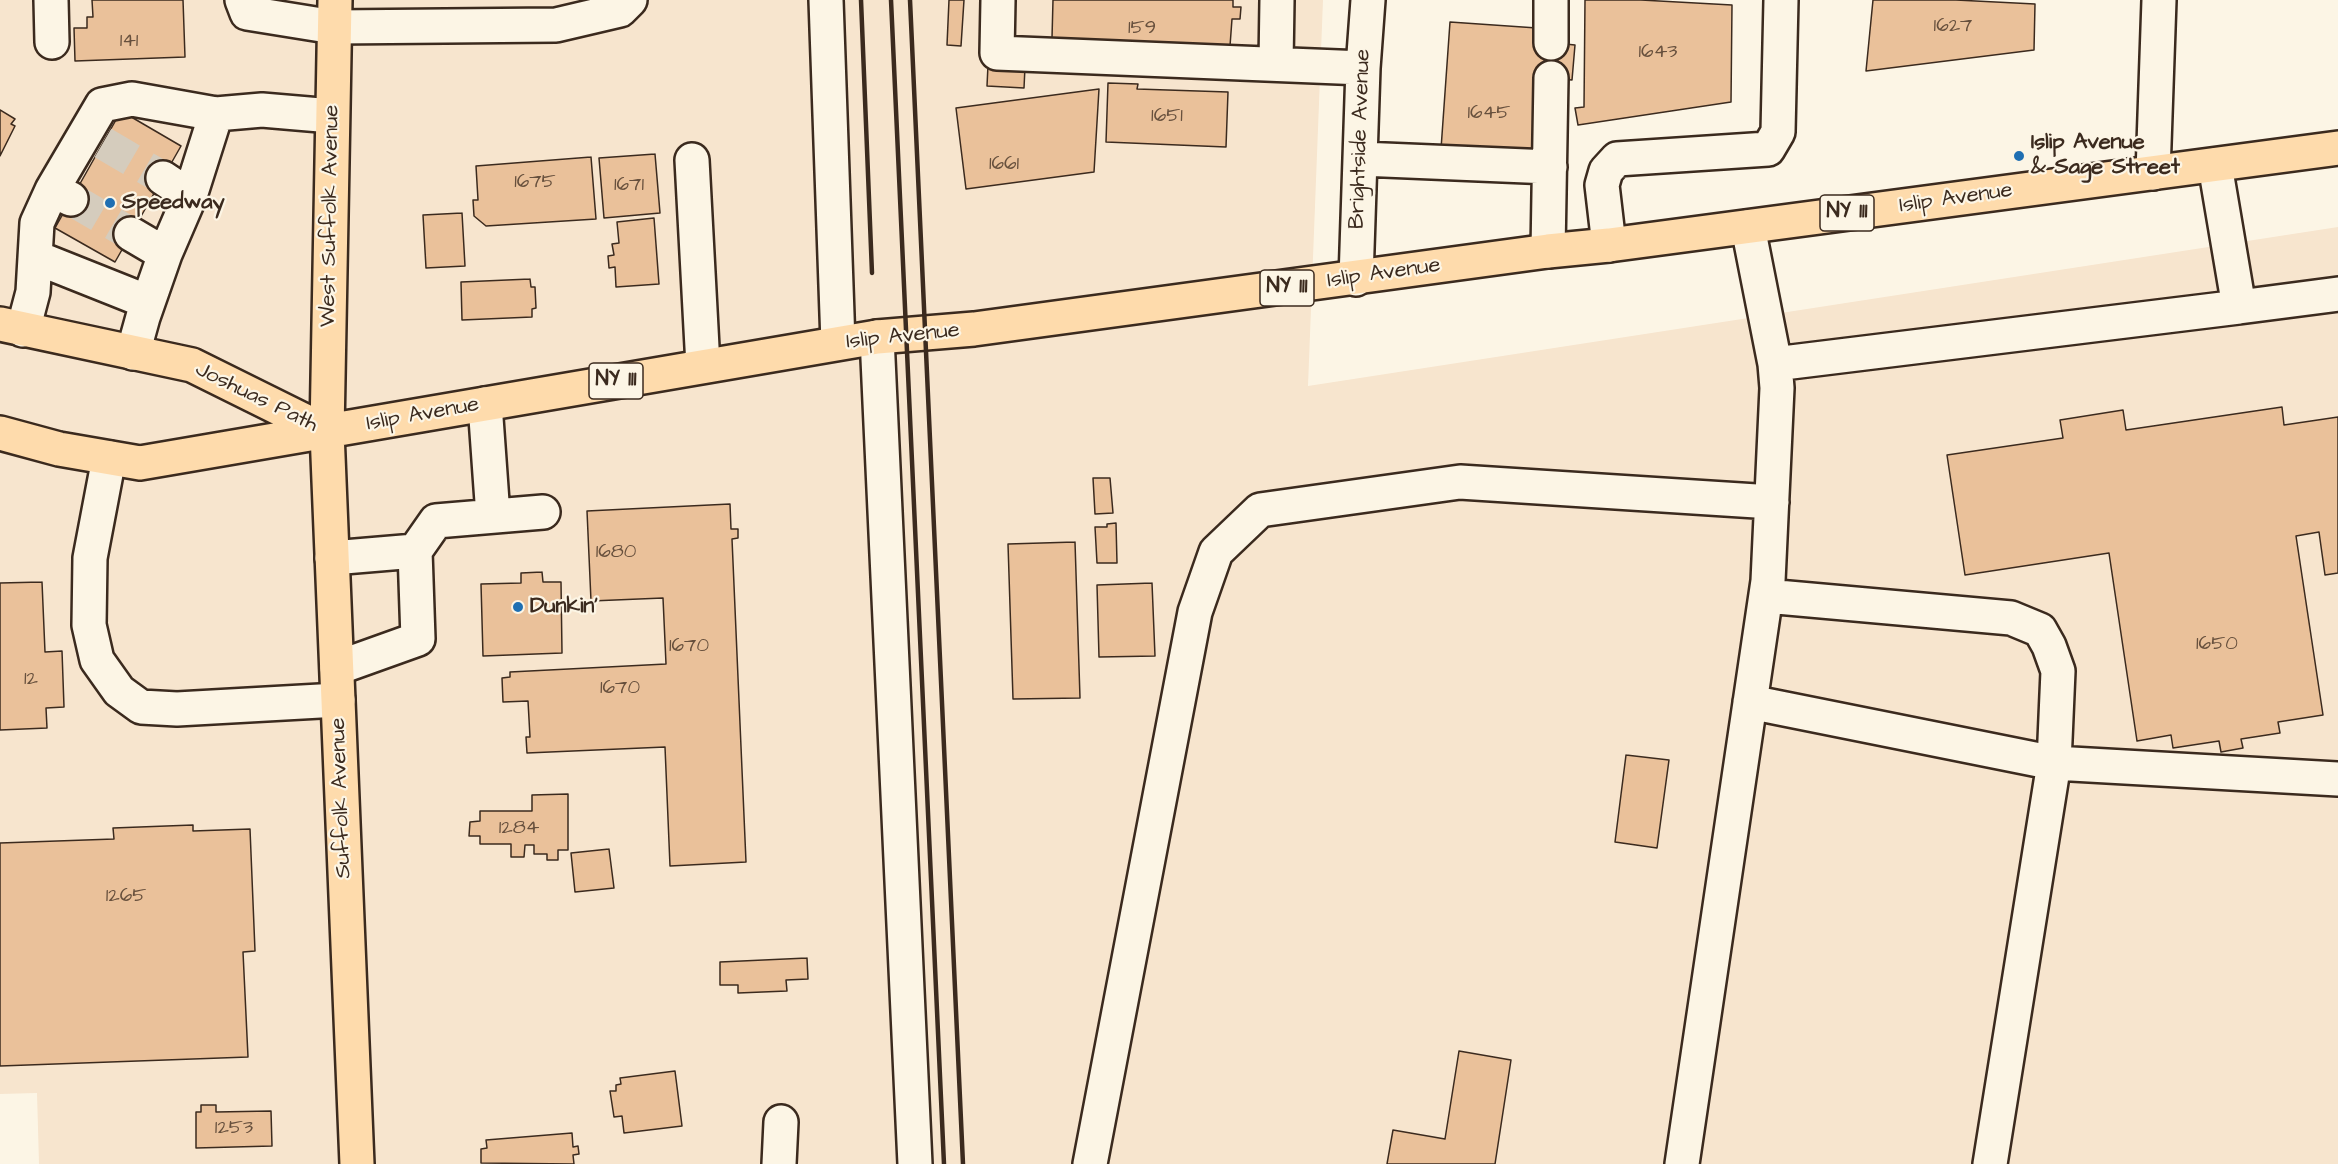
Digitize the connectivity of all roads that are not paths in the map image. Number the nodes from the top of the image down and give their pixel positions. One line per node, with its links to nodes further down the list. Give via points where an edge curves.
1 (51, 0): 12 (street)
2 (242, 0): 11 (street, via 247,13)
3 (630, 0): 11 (street, via 620,10 556,25)
4 (826, 0): 39 (street)
5 (998, 0): 14 (street, via 997,53)
6 (1277, 0): 14 (street)
7 (1368, 0): 15 (street, Brightside Avenue)
8 (1551, 0): 13 (street)
9 (1781, 0): 29 (street, via 1778,132 1768,149 1617,159 1606,171 1602,185)
10 (2159, 0): 24 (street)
11 (335, 13): 18 (main road, West Suffolk Avenue)
12 (52, 42)
13 (1551, 43)
14 (1276, 64): 15 (street)
15 (1363, 68): 20 (street, Brightside Avenue)
16 (1551, 78): 23 (street)
17 (216, 114): 18 (street, via 262,110); 26 (street); 32 (street, via 132,99 102,105 94,138 62,194 38,223)
18 (333, 116): 44 (main road, West Suffolk Avenue)
19 (2338, 148): 22 (main road, Islip Avenue / NY 111)
20 (1361, 159): 23 (street); 33 (street, Brightside Avenue)
21 (692, 160): 42 (street)
22 (2215, 165): 24 (main road, Islip Avenue / NY 111); 36 (street)
23 (1550, 167): 30 (street)
24 (2153, 173): 27 (main road, Islip Avenue / NY 111)
25 (163, 178): 26 (street)
26 (190, 196): 31 (street)
27 (1748, 227): 29 (main road, Islip Avenue / NY 111); 41 (street)
28 (131, 234): 31 (street)
29 (1609, 245): 30 (main road, Islip Avenue / NY 111)
30 (1548, 251): 33 (main road, Islip Avenue / NY 111)
31 (165, 254): 35 (street)
32 (35, 257): 35 (street); 37 (street, via 33,292)
33 (1356, 279): 38 (main road, Islip Avenue / NY 111, via 974,329)
34 (2338, 294): 36 (street)
35 (148, 302): 40 (street)
36 (2239, 307): 41 (street)
37 (12, 327): 40 (main road, Joshuas Path)
38 (878, 337): 39 (main road, Islip Avenue / NY 111); 61 (street)
39 (838, 343): 42 (main road, Islip Avenue / NY 111)
40 (133, 353): 44 (main road, Joshuas Path, via 192,365)
41 (1775, 364): 47 (street)
42 (704, 366): 43 (main road, Islip Avenue / NY 111)
43 (485, 404): 44 (main road, Islip Avenue / NY 111); 49 (street)
44 (327, 432): 46 (main road, Joshuas Path / NY 111, via 140,463); 51 (main road, Suffolk Avenue)
45 (0, 433): 46 (main road, Joshuas Path / NY 111)
46 (110, 458): 54 (street, via 90,558 89,625 97,660 118,691 141,707 177,709)
47 (1772, 502): 52 (street); 62 (street, via 1460,482 1260,510 1223,545 1216,552 1194,612)
48 (543, 512): 49 (street)
49 (493, 516): 50 (street, via 436,522)
50 (415, 551): 51 (street); 53 (street, via 418,639)
51 (332, 558): 53 (main road, Suffolk Avenue)
52 (1766, 596): 55 (street); 56 (street, via 2011,618 2040,630 2058,671)
53 (337, 668): 54 (main road, Suffolk Avenue)
54 (338, 700): 59 (main road, Suffolk Avenue)
55 (1750, 702): 56 (street); 63 (street)
56 (2054, 764): 57 (street); 64 (street)
57 (2338, 779)
58 (781, 1122): 60 (street)
59 (357, 1164)
60 (779, 1164)
61 (915, 1164)
62 (1090, 1164)
63 (1682, 1164)
64 (1989, 1164)

